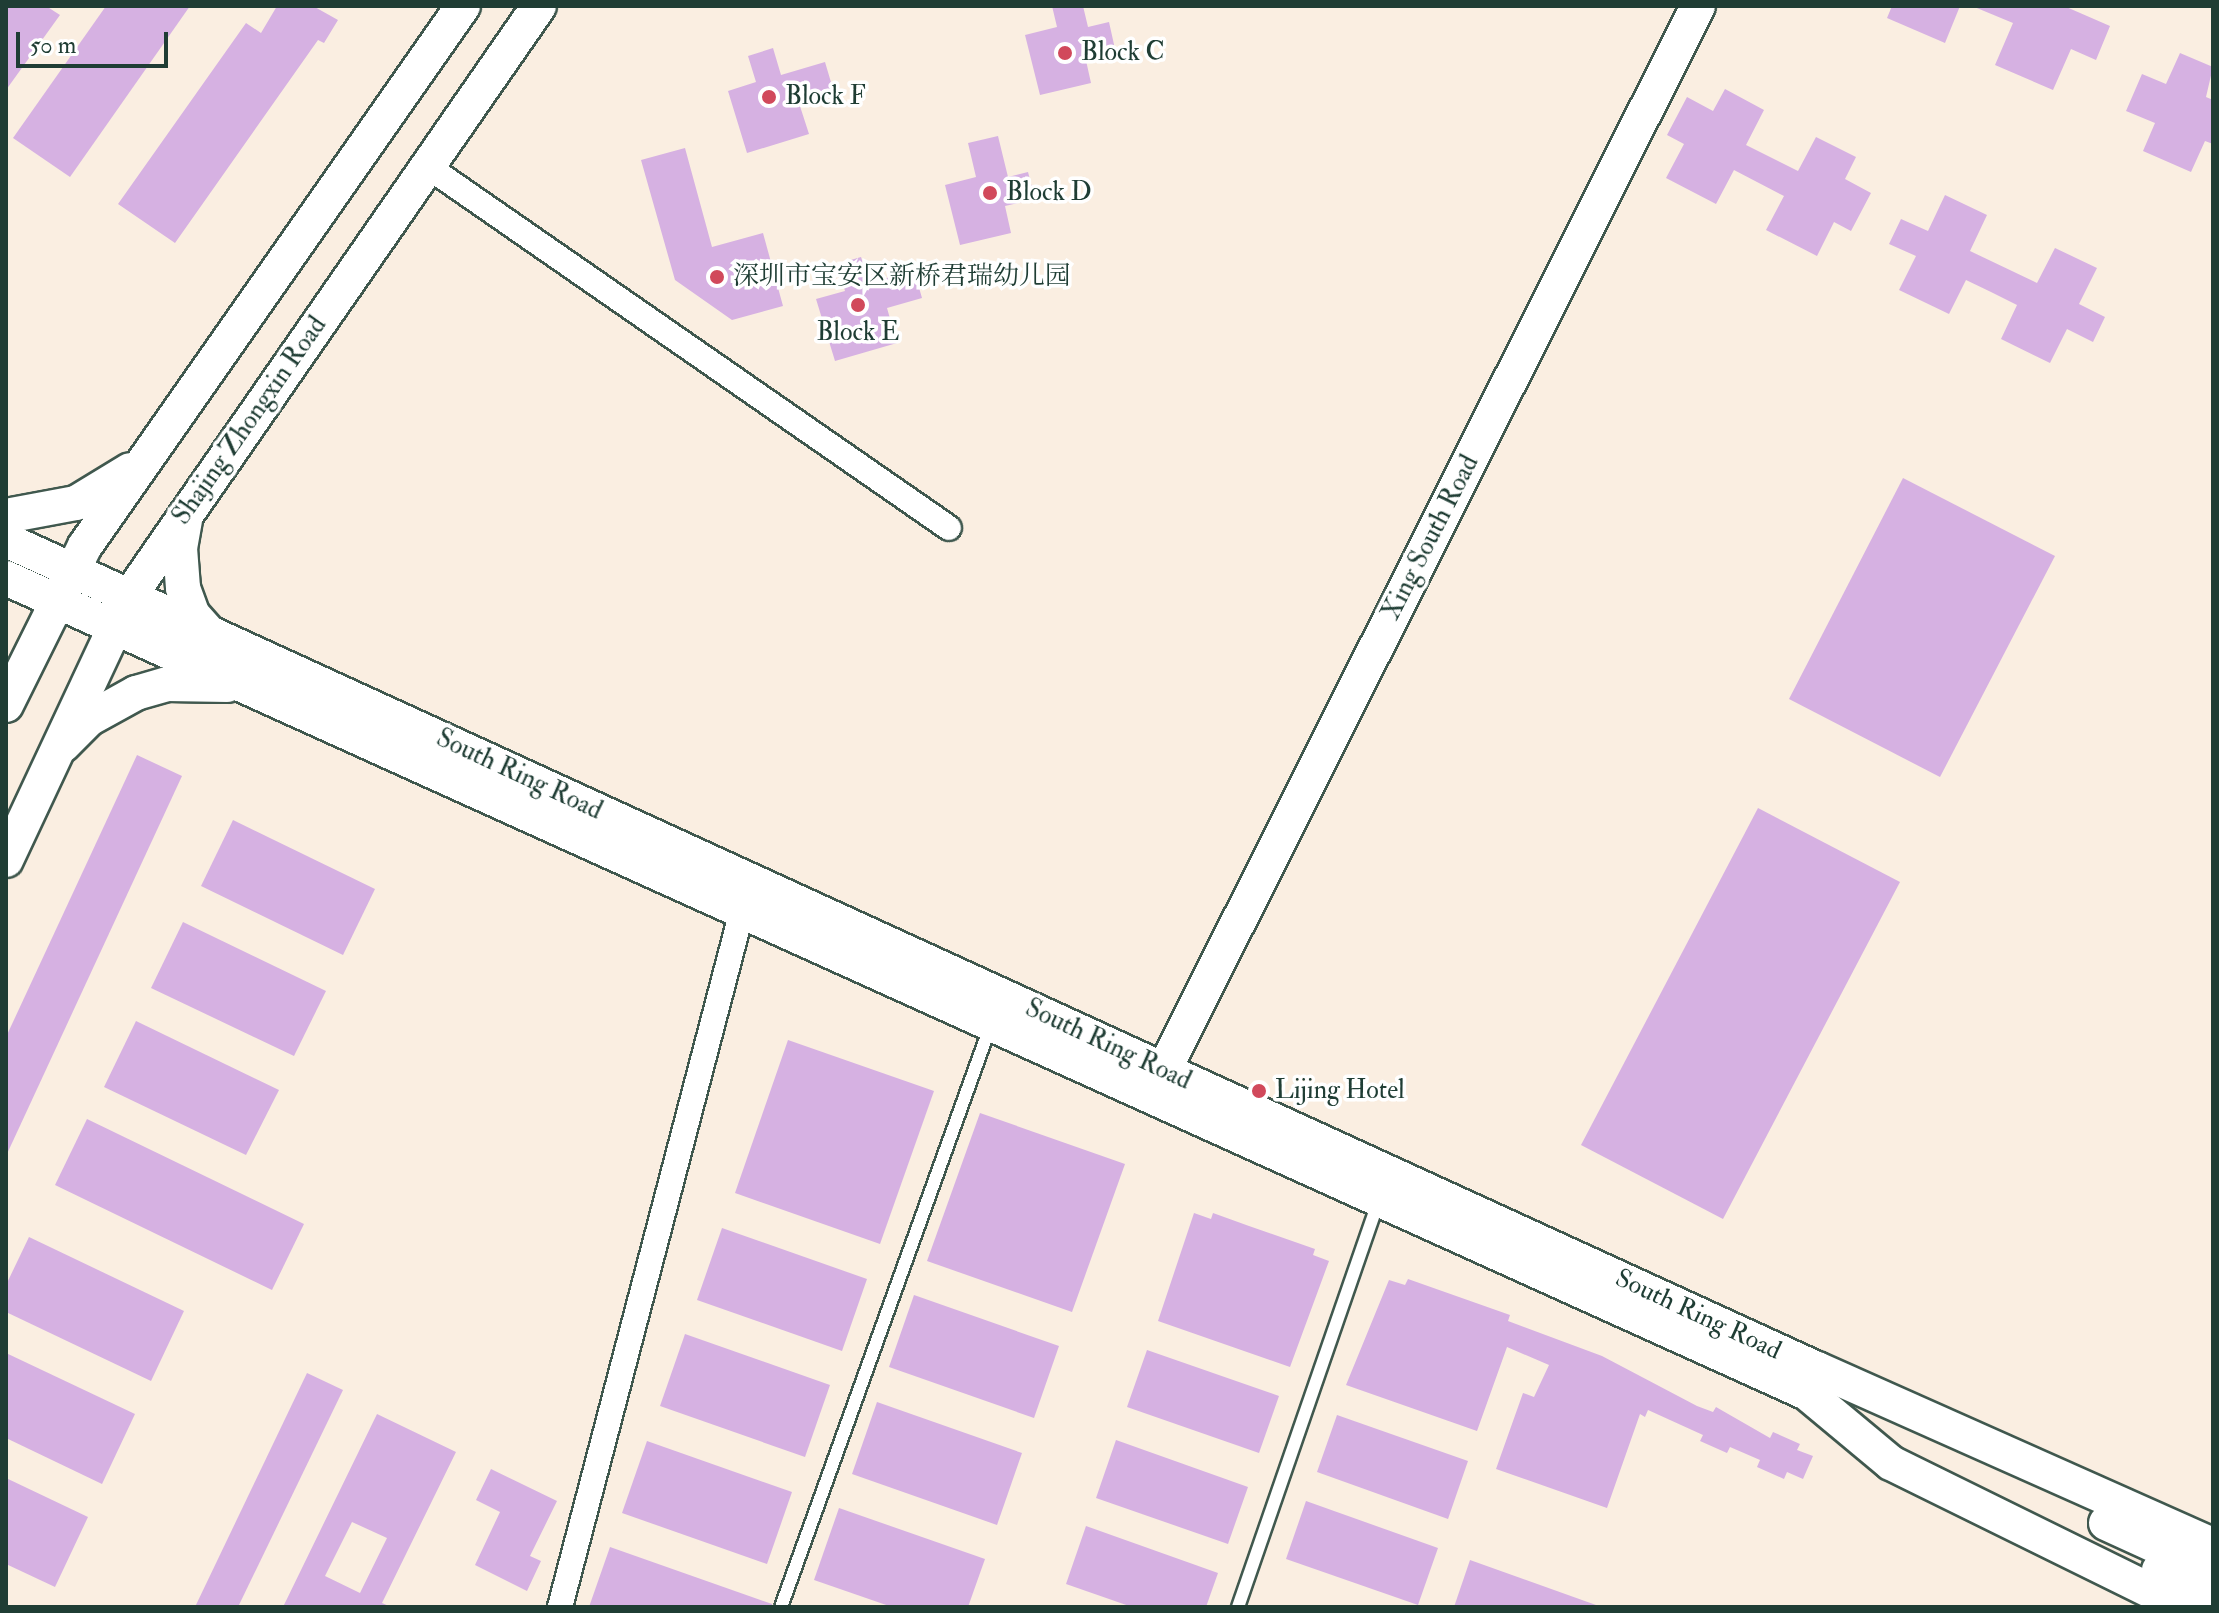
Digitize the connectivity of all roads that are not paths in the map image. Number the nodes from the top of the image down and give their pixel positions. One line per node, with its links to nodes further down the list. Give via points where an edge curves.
1 (539, 6): 4 (main road, Shajing Zhongxin Road)
2 (1698, 6): 23 (main road, Xing South Road)
3 (461, 7): 5 (main road)
4 (427, 166): 6 (main road, Shajing Zhongxin Road); 8 (street)
5 (151, 451): 7 (main road, via 122,476 76,503); 10 (main road)
6 (188, 511): 12 (main road, Shajing Zhongxin Road); 15 (main road, via 180,548 183,588 193,615)
7 (6, 516)
8 (949, 528)
9 (6, 540): 10 (main road, South Ring Road)
10 (70, 570): 12 (main road, South Ring Road); 13 (main road)
11 (6, 578): 13 (main road, South Ring Road)
12 (129, 597): 14 (main road, Shajing Zhongxin Road); 15 (main road, South Ring Road)
13 (54, 600): 14 (main road, South Ring Road); 18 (main road)
14 (112, 627): 17 (main road, South Ring Road); 19 (main road, Shajing Zhongxin Road)
15 (211, 634): 23 (main road, South Ring Road)
16 (6, 663): 18 (main road)
17 (253, 690): 19 (main road, via 185,683 136,693 77,729); 21 (main road, South Ring Road)
18 (6, 705)
19 (49, 765): 20 (main road, Shajing Zhongxin Road)
20 (6, 860)
21 (742, 911): 22 (main road, South Ring Road); 30 (street)
22 (991, 1024): 24 (main road, South Ring Road); 31 (lane)
23 (1164, 1070): 25 (main road, South Ring Road)
24 (1379, 1200): 25 (main road, South Ring Road); 32 (lane)
25 (1812, 1381): 26 (main road, via 1951,1476); 27 (main road, South Ring Road); 33 (main road, South Ring Road, via 1891,1463)
26 (2039, 1505): 28 (main road); 29 (main road)
27 (2213, 1545)
28 (2213, 1572)
29 (2213, 1595)
30 (560, 1607)
31 (781, 1607)
32 (1238, 1607)
33 (2184, 1607)

